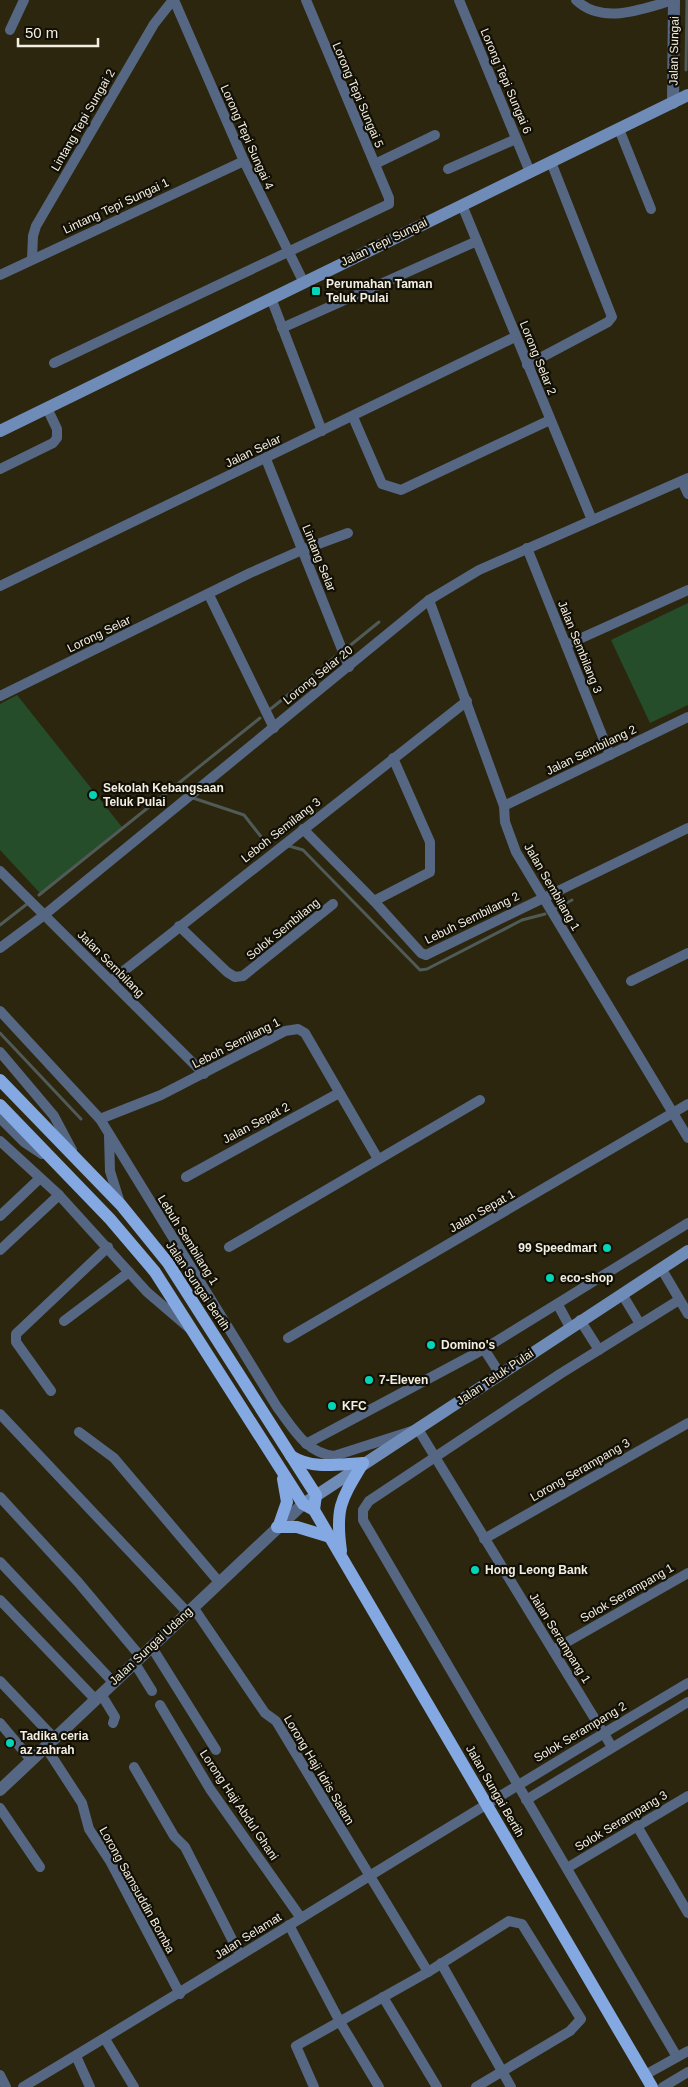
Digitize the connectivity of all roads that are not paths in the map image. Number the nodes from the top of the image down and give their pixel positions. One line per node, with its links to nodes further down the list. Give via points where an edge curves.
1 (24, 0): 7 (street)
2 (174, 0): 13 (street, Lorong Tepi Sungai 4); 22 (street, Lintang Tepi Sungai 2, via 154,24 36,226)
3 (306, 0): 15 (street, Lorong Tepi Sungai 5)
4 (459, 0): 12 (street, Lorong Tepi Sungai 6)
5 (576, 0): 6 (street, via 587,8 618,14)
6 (674, 0): 9 (street, Jalan Sungai)
7 (10, 30)
8 (688, 95): 9 (main road, Jalan Tepi Sungai)
9 (673, 103): 10 (main road, Jalan Tepi Sungai)
10 (619, 129): 14 (main road, Jalan Tepi Sungai); 19 (street)
11 (435, 135): 15 (street)
12 (516, 139): 16 (street); 17 (street, Lorong Tepi Sungai 6)
13 (244, 161): 21 (street, Lorong Tepi Sungai 4); 22 (street, Lintang Tepi Sungai 1)
14 (551, 162): 17 (main road, Jalan Tepi Sungai); 29 (street, via 612,317)
15 (375, 164): 21 (street, Lorong Tepi Sungai 5, via 389,198 386,207)
16 (448, 169)
17 (530, 172): 18 (main road, Jalan Tepi Sungai)
18 (462, 205): 20 (street, Lorong Selar 2); 24 (main road, Jalan Tepi Sungai)
19 (651, 209)
20 (477, 241): 26 (street); 27 (street, Lorong Selar 2)
21 (288, 250): 24 (street, Lorong Tepi Sungai 4); 28 (street)
22 (32, 259): 23 (street, Lintang Tepi Sungai 1)
23 (0, 275)
24 (303, 281): 25 (main road, Jalan Tepi Sungai)
25 (270, 298): 26 (street); 30 (main road, Jalan Tepi Sungai)
26 (282, 328): 34 (street)
27 (515, 336): 29 (street, Lorong Selar 2); 31 (street, Jalan Selar)
28 (54, 363)
29 (527, 364): 32 (street, Lorong Selar 2)
30 (47, 408): 33 (main road, Jalan Tepi Sungai); 36 (street, via 58,438)
31 (353, 417): 32 (street, via 382,484 401,490); 34 (street, Jalan Selar)
32 (550, 420): 39 (street, Lorong Selar 2)
33 (0, 431)
34 (322, 431): 35 (street, Jalan Selar)
35 (266, 459): 42 (street, Lintang Selar); 43 (street, Jalan Selar)
36 (0, 469)
37 (685, 480): 38 (street); 39 (street, Lorong Selar 20)
38 (688, 494)
39 (592, 520): 41 (street, Lorong Selar 20)
40 (348, 533): 42 (street, Lorong Selar)
41 (527, 548): 46 (street, Lorong Selar 20, via 479,570); 47 (street, Jalan Sembilang 3)
42 (302, 550): 45 (street, Lorong Selar); 48 (street, Lintang Selar)
43 (0, 586)
44 (688, 590): 47 (street)
45 (209, 595): 49 (street, Lorong Selar); 52 (street)
46 (429, 600): 48 (street, Lorong Selar 20); 50 (street, Jalan Sembilang 1)
47 (566, 645): 53 (street, Jalan Sembilang 3)
48 (350, 667): 52 (street, Lorong Selar 20)
49 (0, 696)
50 (467, 702): 54 (street, Leboh Semilang 3); 55 (street, Jalan Sembilang 1)
51 (688, 717): 53 (street, Jalan Sembilang 2)
52 (274, 728): 62 (street, Lorong Selar 20)
53 (610, 754): 55 (street, Jalan Sembilang 2)
54 (393, 758): 57 (street, Leboh Semilang 3); 60 (street, via 430,842 432,861 430,872)
55 (504, 806): 59 (street, Jalan Sembilang 1, via 505,822 516,852)
56 (688, 828): 59 (street, Lebuh Sembilang 2)
57 (303, 829): 60 (street, Lebuh Sembilang 2); 63 (street, Leboh Semilang 3)
58 (0, 871): 62 (street, Jalan Sembilang)
59 (542, 898): 60 (street, Lebuh Sembilang 2, via 426,955); 76 (street, Jalan Sembilang 1)
60 (374, 901)
61 (334, 904): 63 (street, Solok Sembilang, via 243,976 235,978)
62 (43, 916): 64 (street, Lorong Selar 20); 66 (street, Jalan Sembilang)
63 (179, 926): 66 (street, Leboh Semilang 3)
64 (0, 948)
65 (688, 953): 67 (street)
66 (111, 981): 70 (street, Jalan Sembilang)
67 (631, 981)
68 (0, 1010): 78 (street, Lebuh Sembilang 1)
69 (0, 1052): 82 (street, via 54,1116)
70 (204, 1074): 72 (street, Leboh Semilang 1, via 285,1031 298,1029 305,1034); 78 (street, Leboh Semilang 1, via 139,1105)
71 (0, 1080): 82 (main road, Jalan Sungai Bertih)
72 (339, 1093): 83 (street, Leboh Semilang 1); 85 (street, Jalan Sepat 2)
73 (480, 1100): 83 (street)
74 (688, 1104): 76 (street, Jalan Sepat 1)
75 (0, 1105): 84 (main road, Jalan Sungai Bertih)
76 (673, 1114): 80 (street, Jalan Sembilang 1); 105 (street, Jalan Sepat 1)
77 (0, 1118): 84 (street, via 24,1142)
78 (100, 1119): 79 (street, Lebuh Sembilang 1)
79 (108, 1135): 88 (street, via 110,1171); 114 (street, Lebuh Sembilang 1, via 277,1407)
80 (688, 1138)
81 (0, 1141): 86 (street)
82 (75, 1156): 88 (main road, Jalan Sungai Bertih)
83 (378, 1160): 92 (street)
84 (61, 1168): 104 (main road, Jalan Sungai Bertih, via 155,1272)
85 (186, 1177)
86 (40, 1178): 87 (street); 89 (street)
87 (59, 1195): 91 (street); 93 (street)
88 (121, 1205): 115 (main road, Jalan Sungai Bertih, via 168,1263)
89 (0, 1216)
90 (688, 1223): 99 (street)
91 (108, 1246): 96 (street); 109 (street, via 16,1334 16,1342)
92 (229, 1247)
93 (0, 1250)
94 (688, 1251): 95 (main road, Jalan Teluk Pulai)
95 (661, 1268): 97 (main road, Jalan Teluk Pulai); 98 (street)
96 (129, 1272): 101 (street); 104 (street, via 172,1316)
97 (622, 1294): 102 (main road, Jalan Teluk Pulai); 103 (street)
98 (679, 1300): 100 (street); 103 (street)
99 (558, 1305): 102 (street); 106 (street)
100 (688, 1314)
101 (64, 1321)
102 (575, 1323): 107 (street); 108 (main road, Jalan Teluk Pulai)
103 (640, 1324): 107 (street)
104 (194, 1332): 118 (main road, Jalan Sungai Bertih)
105 (288, 1338)
106 (484, 1349): 108 (street); 114 (street)
107 (599, 1350): 116 (street)
108 (500, 1374): 112 (main road, Jalan Teluk Pulai)
109 (51, 1391)
110 (0, 1414): 130 (street, Lorong Haji Idris Salam)
111 (688, 1423): 124 (street, Lorong Serampang 3)
112 (418, 1429): 114 (street, Lebuh Sembilang 1, via 334,1456 321,1455); 116 (street, Jalan Serampang 1); 117 (main road, Jalan Teluk Pulai)
113 (79, 1432): 128 (street, via 114,1458)
114 (306, 1444)
115 (291, 1456): 117 (main road, via 315,1465); 119 (main road, Jalan Sungai Bertih)
116 (434, 1457): 124 (street, Jalan Serampang 1); 149 (street, Jalan Sungai Bertih, via 369,1501 363,1510 363,1520)
117 (363, 1463): 119 (main road, Jalan Teluk Pulai); 125 (main road, via 340,1507 337,1522)
118 (278, 1465): 121 (main road, Jalan Sungai Bertih); 122 (main road, via 287,1502)
119 (316, 1495): 121 (main road)
120 (0, 1497): 133 (street, via 78,1582)
121 (308, 1507): 122 (street, Jalan Sungai Udang); 123 (main road, Jalan Sungai Bertih)
122 (278, 1526): 123 (main road, via 297,1527); 128 (street, Jalan Sungai Udang)
123 (330, 1537): 125 (main road, Jalan Sungai Bertih)
124 (484, 1539): 132 (street, Jalan Serampang 1)
125 (342, 1557): 153 (main road, Jalan Sungai Bertih)
126 (0, 1562): 135 (street)
127 (688, 1573): 132 (street, Solok Serampang 1)
128 (219, 1582): 130 (street, Jalan Sungai Udang)
129 (0, 1600): 138 (street)
130 (190, 1610): 131 (street, Jalan Sungai Udang); 158 (street, Lorong Haji Idris Salam, via 265,1713 276,1721)
131 (152, 1646): 133 (street, Jalan Sungai Udang); 146 (street)
132 (553, 1650): 143 (street, Jalan Serampang 1)
133 (137, 1659): 135 (street, Jalan Sungai Udang); 137 (street)
134 (0, 1681): 144 (street, Lorong Samsuddin Bomba)
135 (113, 1682): 138 (street, Jalan Sungai Udang)
136 (688, 1683): 143 (street, Solok Serampang 2)
137 (152, 1691)
138 (98, 1696): 142 (street, via 115,1717); 144 (street, Jalan Sungai Udang)
139 (688, 1702): 145 (street)
140 (160, 1705): 160 (street, Lorong Haji Abdul Ghani, via 210,1788)
141 (0, 1723): 147 (street)
142 (112, 1723)
143 (604, 1732): 145 (street, Jalan Serampang 1); 149 (street, Solok Serampang 2)
144 (50, 1742): 147 (street, Jalan Sungai Udang); 165 (street, Lorong Samsuddin Bomba, via 82,1802 89,1829 110,1861)
145 (612, 1748): 152 (street)
146 (216, 1750)
147 (31, 1760): 150 (street, Jalan Sungai Udang)
148 (134, 1767): 162 (street, via 174,1836 185,1847)
149 (517, 1784): 152 (street, Jalan Sungai Bertih); 153 (street, Solok Serampang 2)
150 (0, 1790)
151 (688, 1796): 155 (street, Solok Serampang 3)
152 (526, 1800): 157 (street, Jalan Sungai Bertih)
153 (486, 1803): 158 (street, Jalan Selamat); 174 (main road, Jalan Sungai Bertih)
154 (0, 1808): 156 (street)
155 (637, 1826): 157 (street, Solok Serampang 3); 159 (street)
156 (40, 1867)
157 (567, 1868): 171 (street, Jalan Sungai Bertih)
158 (368, 1876): 160 (street, Jalan Selamat); 164 (street, Lorong Haji Idris Salam)
159 (688, 1913)
160 (300, 1918): 161 (street, Jalan Selamat)
161 (289, 1925): 162 (street, Jalan Selamat); 167 (street)
162 (240, 1955): 165 (street, Jalan Selamat)
163 (441, 1964): 164 (street); 172 (street); 172 (street, via 509,1921 522,1924 581,2019 576,2026)
164 (428, 1972): 166 (street)
165 (180, 1994): 168 (street, Jalan Selamat)
166 (384, 1997): 167 (street); 182 (street)
167 (340, 2022): 180 (street, via 296,2046); 181 (street)
168 (105, 2039): 170 (street, Jalan Selamat); 179 (street)
169 (688, 2051): 171 (street)
170 (76, 2056): 177 (street, Jalan Selamat); 178 (street)
171 (677, 2056): 174 (street)
172 (502, 2071): 183 (street); 184 (street)
173 (0, 2075): 176 (street)
174 (645, 2075): 185 (main road, Jalan Sungai Bertih)
175 (684, 2075): 186 (street); 187 (street)
176 (6, 2087)
177 (23, 2087)
178 (90, 2087)
179 (134, 2087)
180 (314, 2087)
181 (379, 2087)
182 (437, 2087)
183 (476, 2087)
184 (511, 2087)
185 (652, 2087)
186 (662, 2087)
187 (686, 2087)

